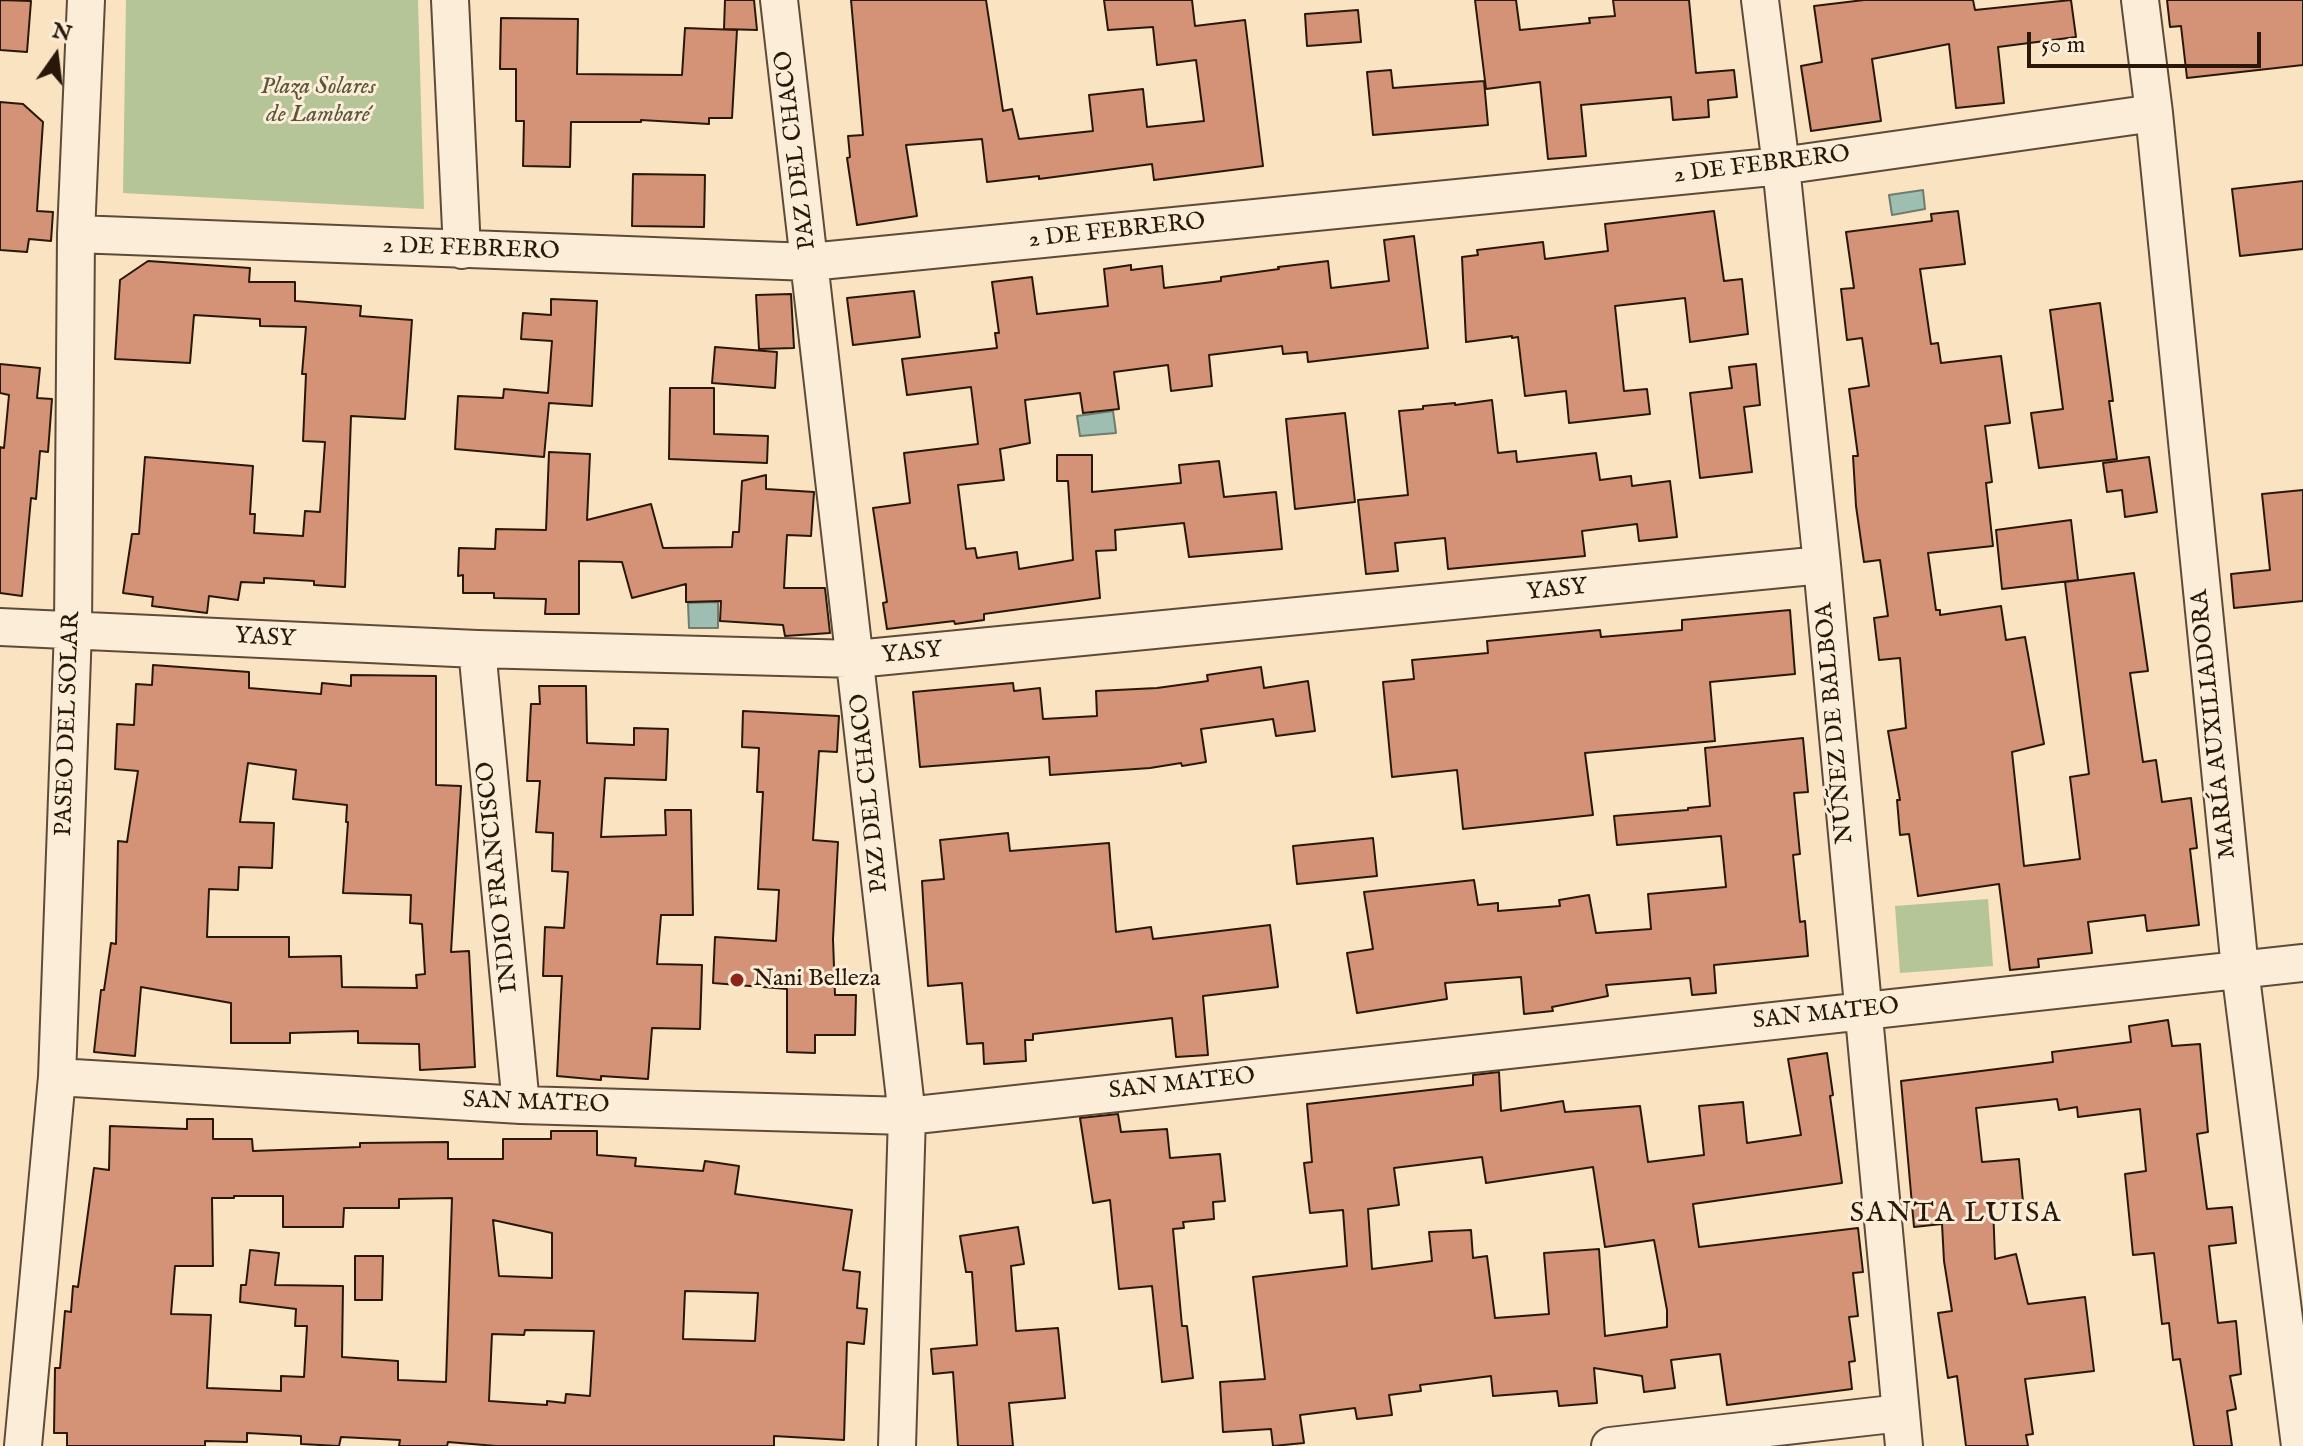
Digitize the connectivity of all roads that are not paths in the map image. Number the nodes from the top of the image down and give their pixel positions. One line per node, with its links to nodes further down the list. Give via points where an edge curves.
1 (86, 0): 8 (street, PASEO DEL SOLAR)
2 (450, 0): 9 (street)
3 (779, 0): 10 (street, PAZ DEL CHACO)
4 (1760, 0): 7 (street, NÚÑEZ DE BALBOA)
5 (2140, 0): 6 (street, MARÍA AUXILIADORA)
6 (2154, 113): 7 (street, 2 DE FEBRERO); 17 (street, MARÍA AUXILIADORA)
7 (1781, 166): 10 (street, 2 DE FEBRERO); 11 (street, NÚÑEZ DE BALBOA)
8 (76, 234): 9 (street, 2 DE FEBRERO); 13 (street, PASEO DEL SOLAR)
9 (462, 250): 10 (street, 2 DE FEBRERO)
10 (810, 262): 15 (street, PAZ DEL CHACO)
11 (1822, 565): 15 (street, YASY); 18 (street, NÚÑEZ DE BALBOA)
12 (0, 627): 13 (street, YASY)
13 (73, 629): 14 (street, YASY); 19 (street, PASEO DEL SOLAR)
14 (477, 649): 15 (street, YASY); 20 (street, INDIO FRANCISCO)
15 (856, 659): 21 (street, PAZ DEL CHACO)
16 (2303, 963): 17 (street, SAN MATEO)
17 (2240, 969): 18 (street, SAN MATEO); 26 (street, MARÍA AUXILIADORA)
18 (1863, 1011): 21 (street, SAN MATEO); 22 (street, NÚÑEZ DE BALBOA)
19 (57, 1077): 20 (street, SAN MATEO); 23 (street, PASEO DEL SOLAR)
20 (521, 1105): 21 (street, SAN MATEO)
21 (907, 1116): 24 (street, PAZ DEL CHACO)
22 (1903, 1429): 25 (street)
23 (23, 1446)
24 (897, 1446)
25 (1610, 1446)
26 (2300, 1446)

